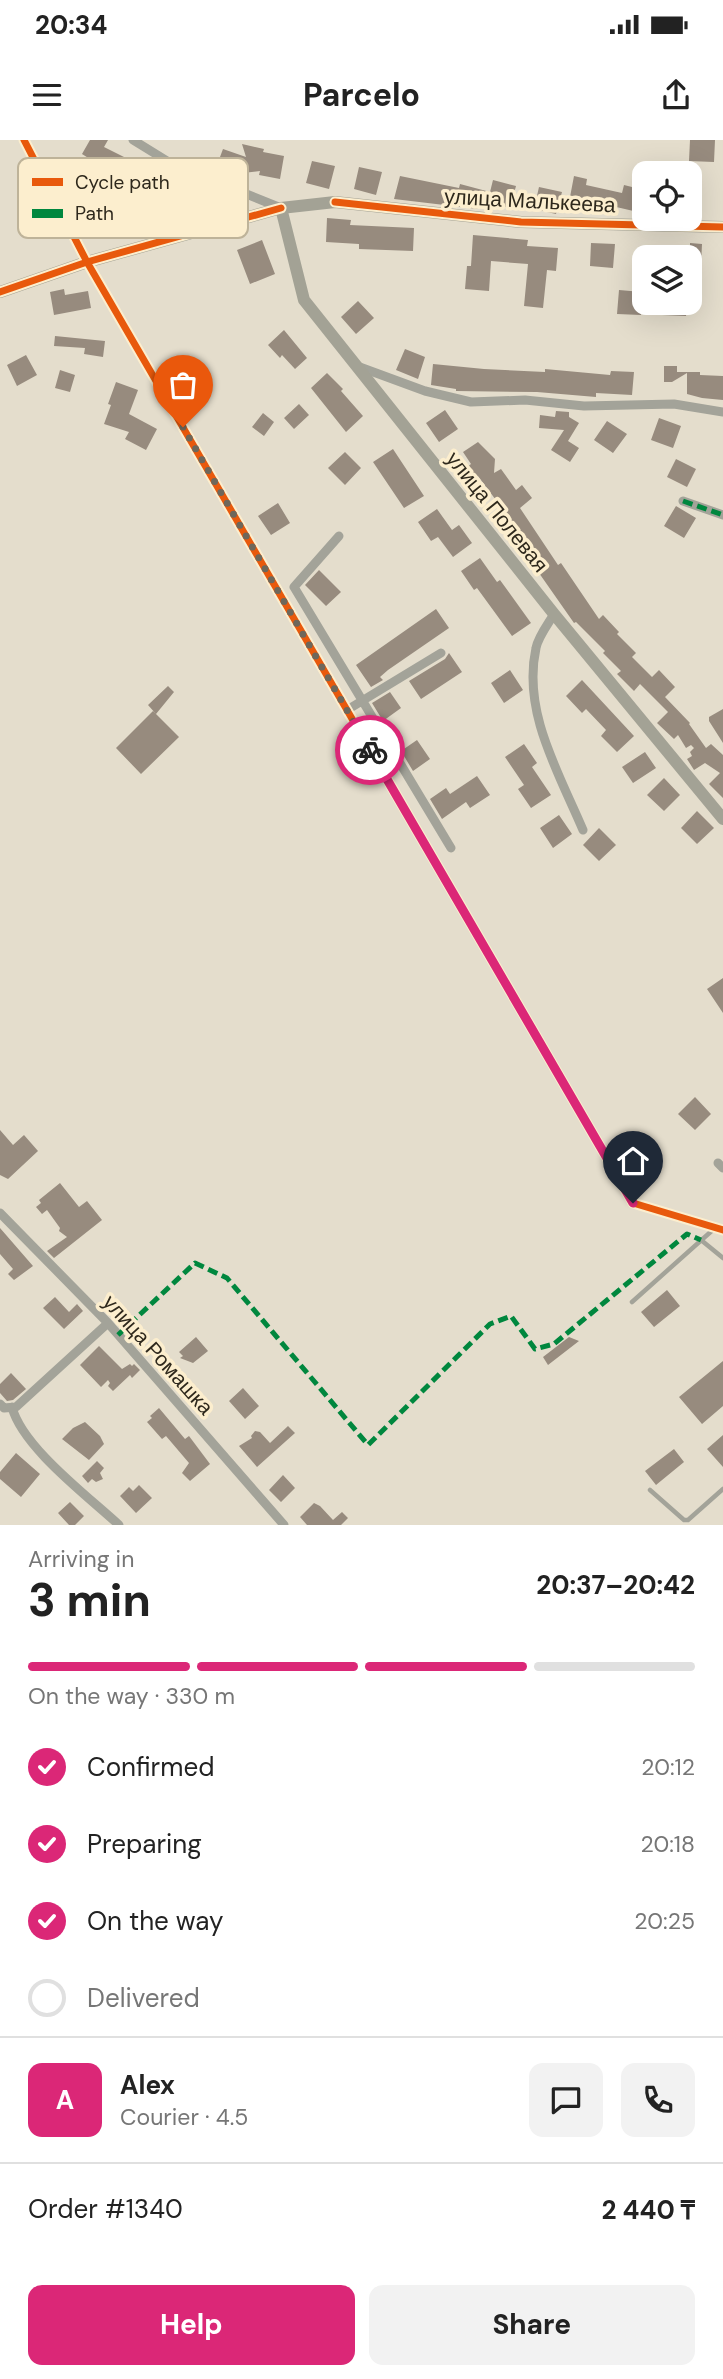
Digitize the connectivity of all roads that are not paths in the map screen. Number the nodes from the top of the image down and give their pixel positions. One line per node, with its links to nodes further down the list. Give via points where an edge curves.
1 (24, 140): 3 (street)
2 (133, 140): 4 (street)
3 (33, 158)
4 (162, 158)
5 (248, 195): 6 (street)
6 (281, 208): 7 (street, улица Малькеева); 8 (street, улица Малькеева, via 335,202 521,222); 13 (street, улица Полевая, via 304,300)
7 (248, 217)
8 (723, 227)
9 (75, 238): 11 (street)
10 (173, 238): 11 (street, улица Малькеева)
11 (87, 262): 12 (street, улица Малькеева); 21 (street)
12 (0, 292)
13 (354, 365): 14 (street, via 471,402 674,404); 18 (street, улица Полевая)
14 (723, 412)
15 (683, 501): 16 (street)
16 (723, 515)
17 (339, 536): 20 (street, via 294,587)
18 (554, 614): 22 (street, улица Полевая); 23 (street, via 536,646 533,688 538,722)
19 (441, 653): 20 (street)
20 (362, 700): 21 (street); 24 (street)
21 (347, 710): 26 (street, via 633,1203)
22 (723, 819)
23 (583, 830)
24 (451, 848)
25 (0, 1213): 30 (street, улица Ромашка)
26 (720, 1229): 27 (lane)
27 (701, 1240): 28 (lane); 29 (lane)
28 (723, 1258)
29 (632, 1302)
30 (108, 1323): 32 (street); 36 (street, улица Ромашка)
31 (0, 1404): 32 (street)
32 (12, 1407): 35 (street, via 15,1420 48,1461)
33 (650, 1489): 34 (lane, via 684,1520)
34 (723, 1489)
35 (119, 1525)
36 (284, 1525)

